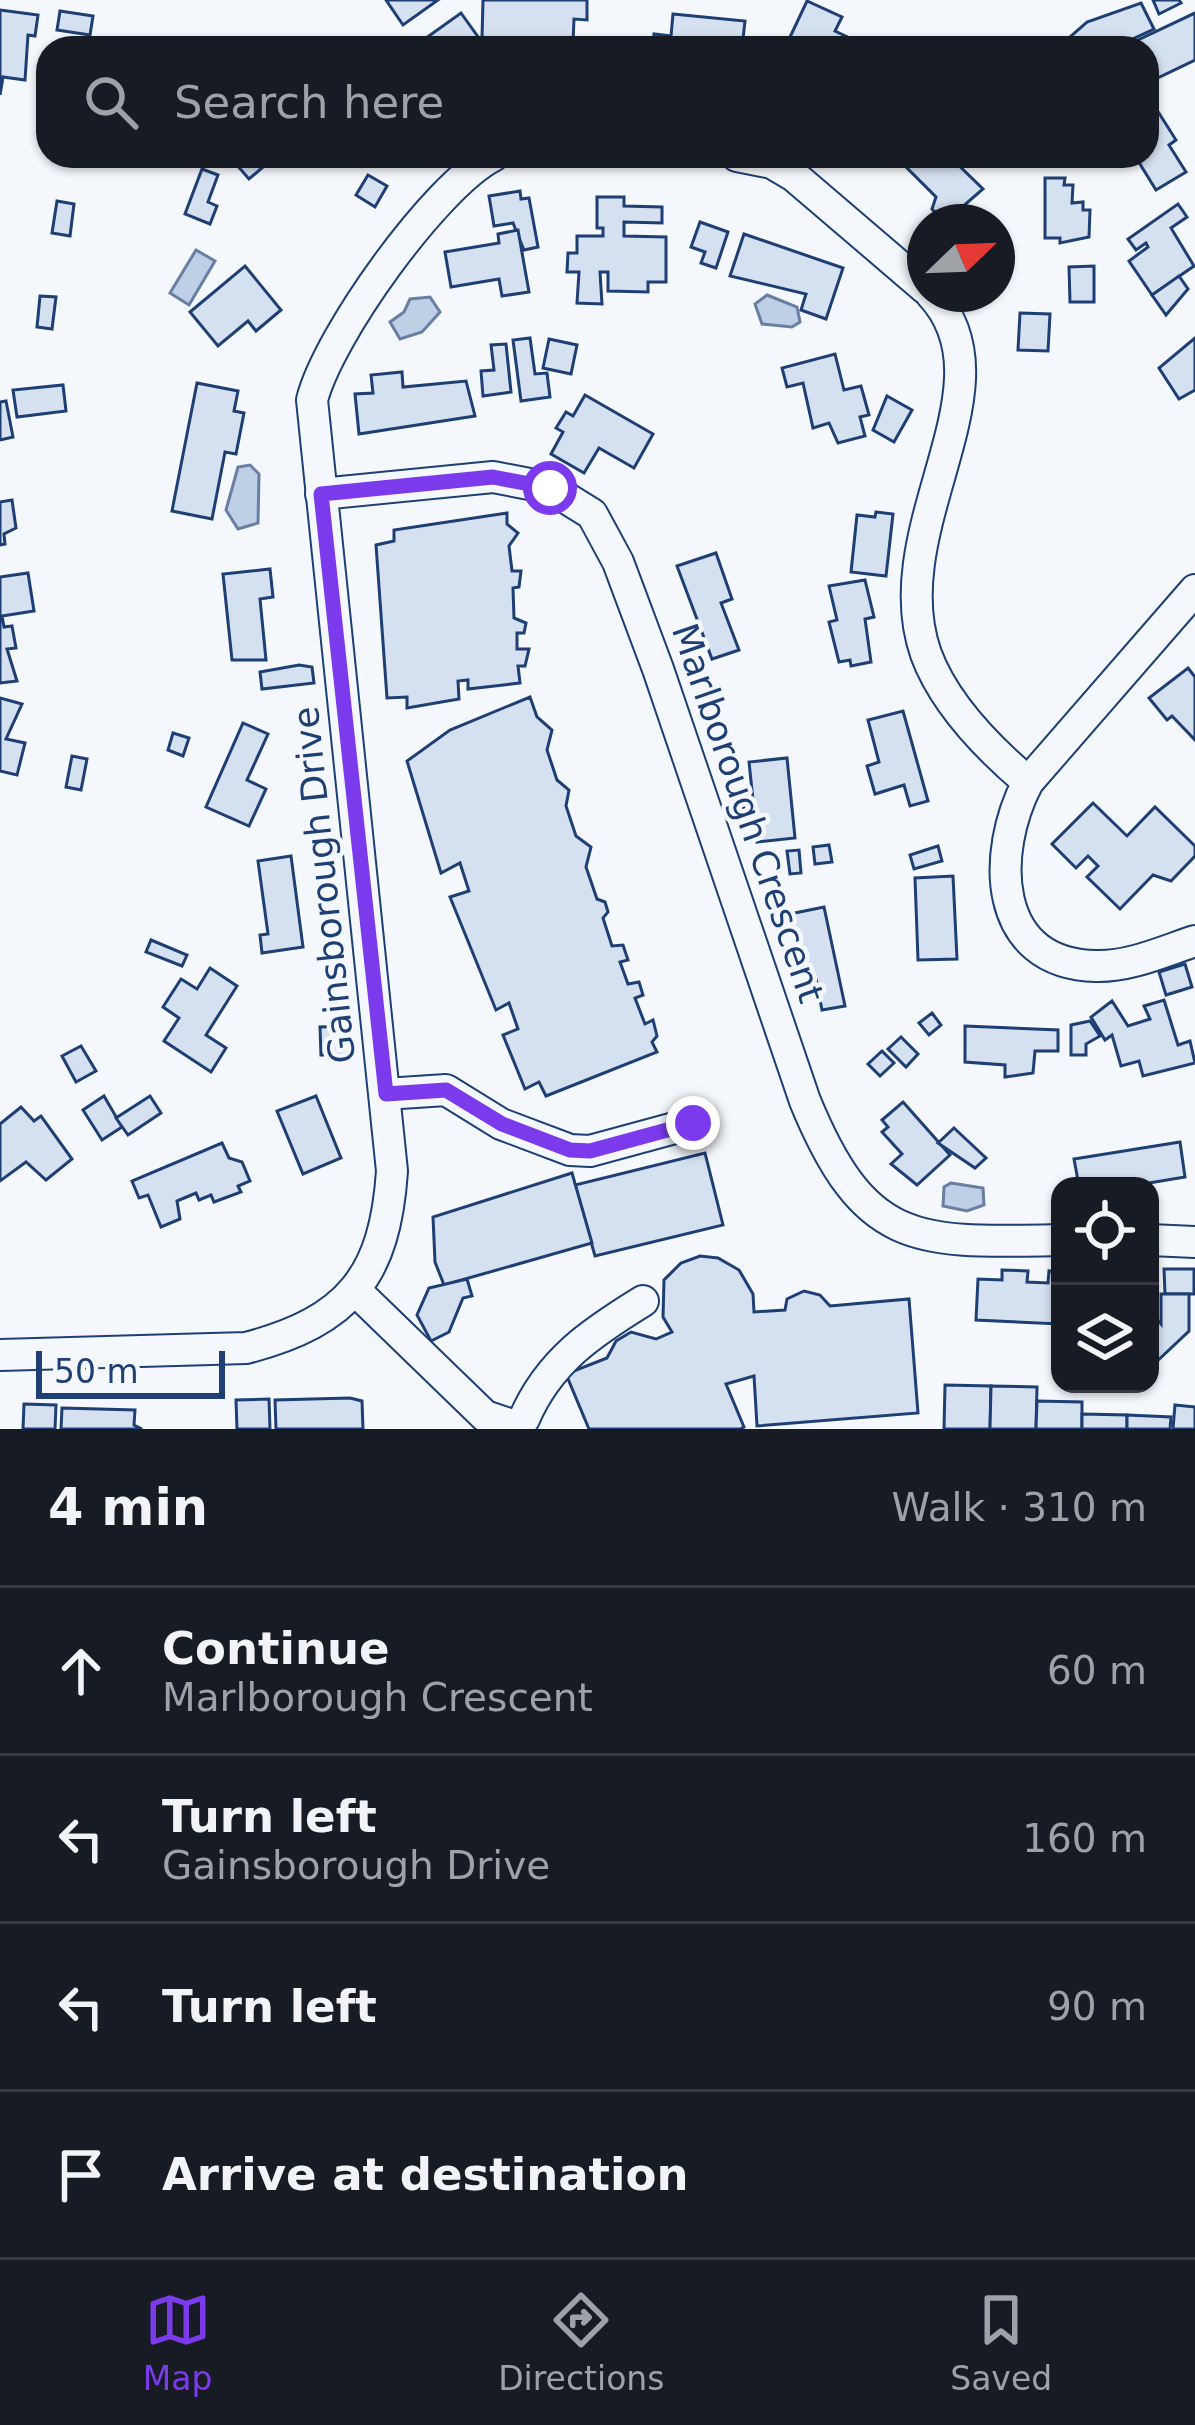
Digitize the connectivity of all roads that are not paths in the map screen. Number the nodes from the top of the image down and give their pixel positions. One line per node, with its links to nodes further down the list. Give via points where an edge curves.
1 (476, 168): 5 (street, Gainsborough Drive, via 425,216 316,384 312,430)
2 (780, 168): 3 (street)
3 (907, 273)
4 (943, 312): 7 (street, via 956,331 963,373 919,548 917,615 937,678)
5 (321, 494): 9 (street, Gainsborough Drive); 11 (street, Marlborough Crescent, via 493,477 550,488 592,514 650,647 832,1159 872,1211 926,1237)
6 (1195, 590): 7 (street)
7 (1028, 782): 8 (street, via 1012,812 1003,873 1011,912 1038,946 1093,966)
8 (1195, 940)
9 (386, 1094): 10 (street, via 446,1090 502,1124 570,1150); 14 (street, Gainsborough Drive, via 388,1221 378,1255)
10 (693, 1123)
11 (1051, 1240)
12 (1159, 1240): 13 (street)
13 (1195, 1242)
14 (351, 1296): 16 (street, via 304,1329 246,1348); 17 (street, via 485,1416); 18 (street)
15 (644, 1300): 17 (street, via 566,1354)
16 (0, 1355)
17 (519, 1425)
18 (470, 1429)

